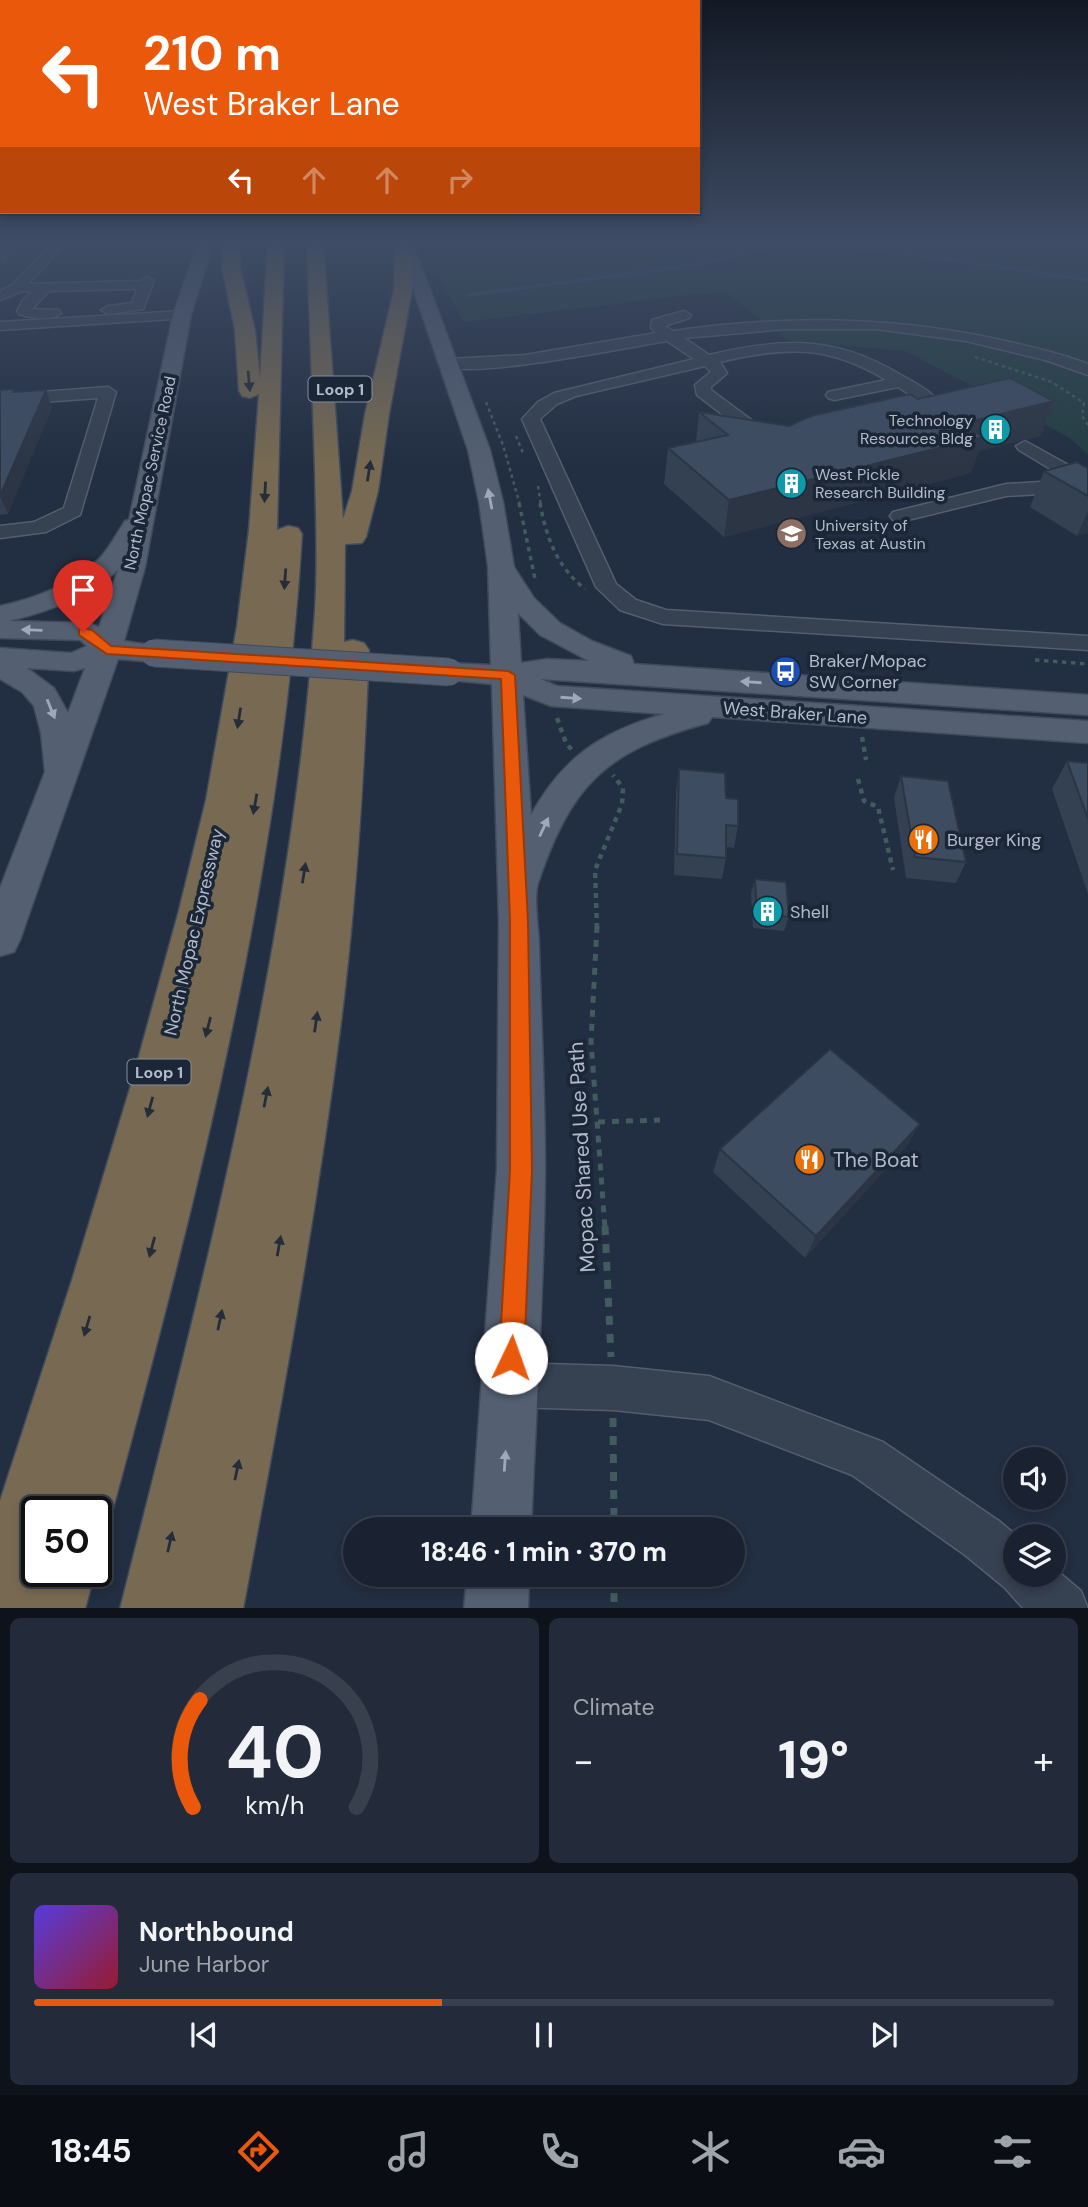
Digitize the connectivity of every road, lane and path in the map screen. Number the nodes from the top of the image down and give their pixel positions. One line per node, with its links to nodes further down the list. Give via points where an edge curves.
1 (165, 316): 11 (street)
2 (182, 316): 30 (main road, North Mopac Service Road)
3 (241, 316): 27 (highway, one-way to 27, via 252,412)
4 (273, 316): 27 (highway, North Mopac Expressway / Loop 1)
5 (289, 316): 63 (highway, one-way to 63, via 284,603 245,866 177,1156)
6 (319, 316): 73 (highway, one-way to 6, via 251,1174 285,998 312,812 330,612)
7 (334, 316): 33 (highway, Loop 1)
8 (398, 316): 33 (highway, one-way to 8)
9 (431, 316): 16 (main road)
10 (680, 316): 12 (street, via 657,323)
11 (0, 326)
12 (672, 338): 14 (street); 15 (street, via 789,324 884,324 979,338); 16 (street, via 527,372)
13 (974, 357): 22 (path, via 1052,382 1084,403 1082,416)
14 (708, 360): 17 (street, via 800,346 852,355); 23 (street, via 719,373 703,385 704,392); 38 (street, via 558,397 531,419 607,587 628,605 663,617)
15 (1088, 370)
16 (452, 371): 34 (main road, one-way to 16, via 479,450)
17 (899, 382): 18 (street); 20 (street)
18 (834, 396)
19 (485, 398): 35 (path, via 525,519)
20 (927, 398)
21 (0, 400): 32 (street, via 108,392 73,511 39,527)
22 (1088, 425)
23 (759, 434): 24 (street); 26 (street, via 750,444)
24 (779, 434)
25 (1025, 446): 28 (street)
26 (766, 453)
27 (267, 456): 71 (highway, North Mopac Expressway / Loop 1, one-way to 71, via 253,628 205,891 137,1155 61,1415)
28 (1088, 484)
29 (1088, 492): 31 (street, via 1006,490)
30 (142, 514): 36 (main road, via 109,564 88,580); 39 (main road, North Mopac Service Road)
31 (900, 516)
32 (0, 532)
33 (352, 537): 74 (highway, Loop 1, one-way to 33, via 248,1414 320,995 350,727)
34 (500, 566): 42 (main road); 43 (main road, via 516,596 559,636)
35 (536, 583)
36 (0, 614)
37 (0, 629): 39 (main road, West Braker Lane, one-way to 37, via 88,632)
38 (1088, 643)
39 (121, 650): 40 (main road, West Braker Lane, via 74,662); 42 (main road, West Braker Lane, bridge); 51 (main road, North Mopac Service Road)
40 (0, 657)
41 (0, 667): 51 (main road, one-way to 51, via 17,674 50,702)
42 (508, 675): 43 (main road, West Braker Lane, via 547,668); 45 (main road, West Braker Lane, one-way to 45, via 551,696); 55 (main road)
43 (653, 675): 46 (main road, West Braker Lane, one-way to 43)
44 (554, 711): 48 (path, via 566,743)
45 (760, 711): 46 (main road, West Braker Lane, via 904,720); 55 (main road, one-way to 45, via 567,785 591,762 662,724 701,715)
46 (1085, 714)
47 (862, 737): 49 (path)
48 (579, 755)
49 (866, 760)
50 (605, 770): 59 (path, Mopac Shared Use Path, via 617,777 623,788 622,804 595,870 597,959 591,1041)
51 (61, 778): 53 (main road, North Mopac Service Road)
52 (858, 779): 54 (path, via 864,801 878,807)
53 (28, 868): 56 (street); 57 (main road, North Mopac Service Road)
54 (892, 870)
55 (516, 890): 61 (main road, via 521,1170)
56 (0, 894)
57 (0, 940)
58 (660, 1120): 59 (path)
59 (598, 1122): 60 (path, Mopac Shared Use Path)
60 (611, 1353)
61 (510, 1385): 64 (main road, one-way to 61); 66 (street, via 613,1388 709,1398 867,1458)
62 (613, 1427): 65 (path)
63 (83, 1496)
64 (502, 1517)
65 (614, 1517)
66 (1003, 1556)
67 (56, 1587): 72 (highway)
68 (497, 1587): 75 (main road)
69 (614, 1587): 76 (path)
70 (1038, 1587): 77 (street)
71 (0, 1602)
72 (50, 1608)
73 (155, 1608)
74 (208, 1608)
75 (496, 1608)
76 (614, 1608)
77 (1063, 1608)

